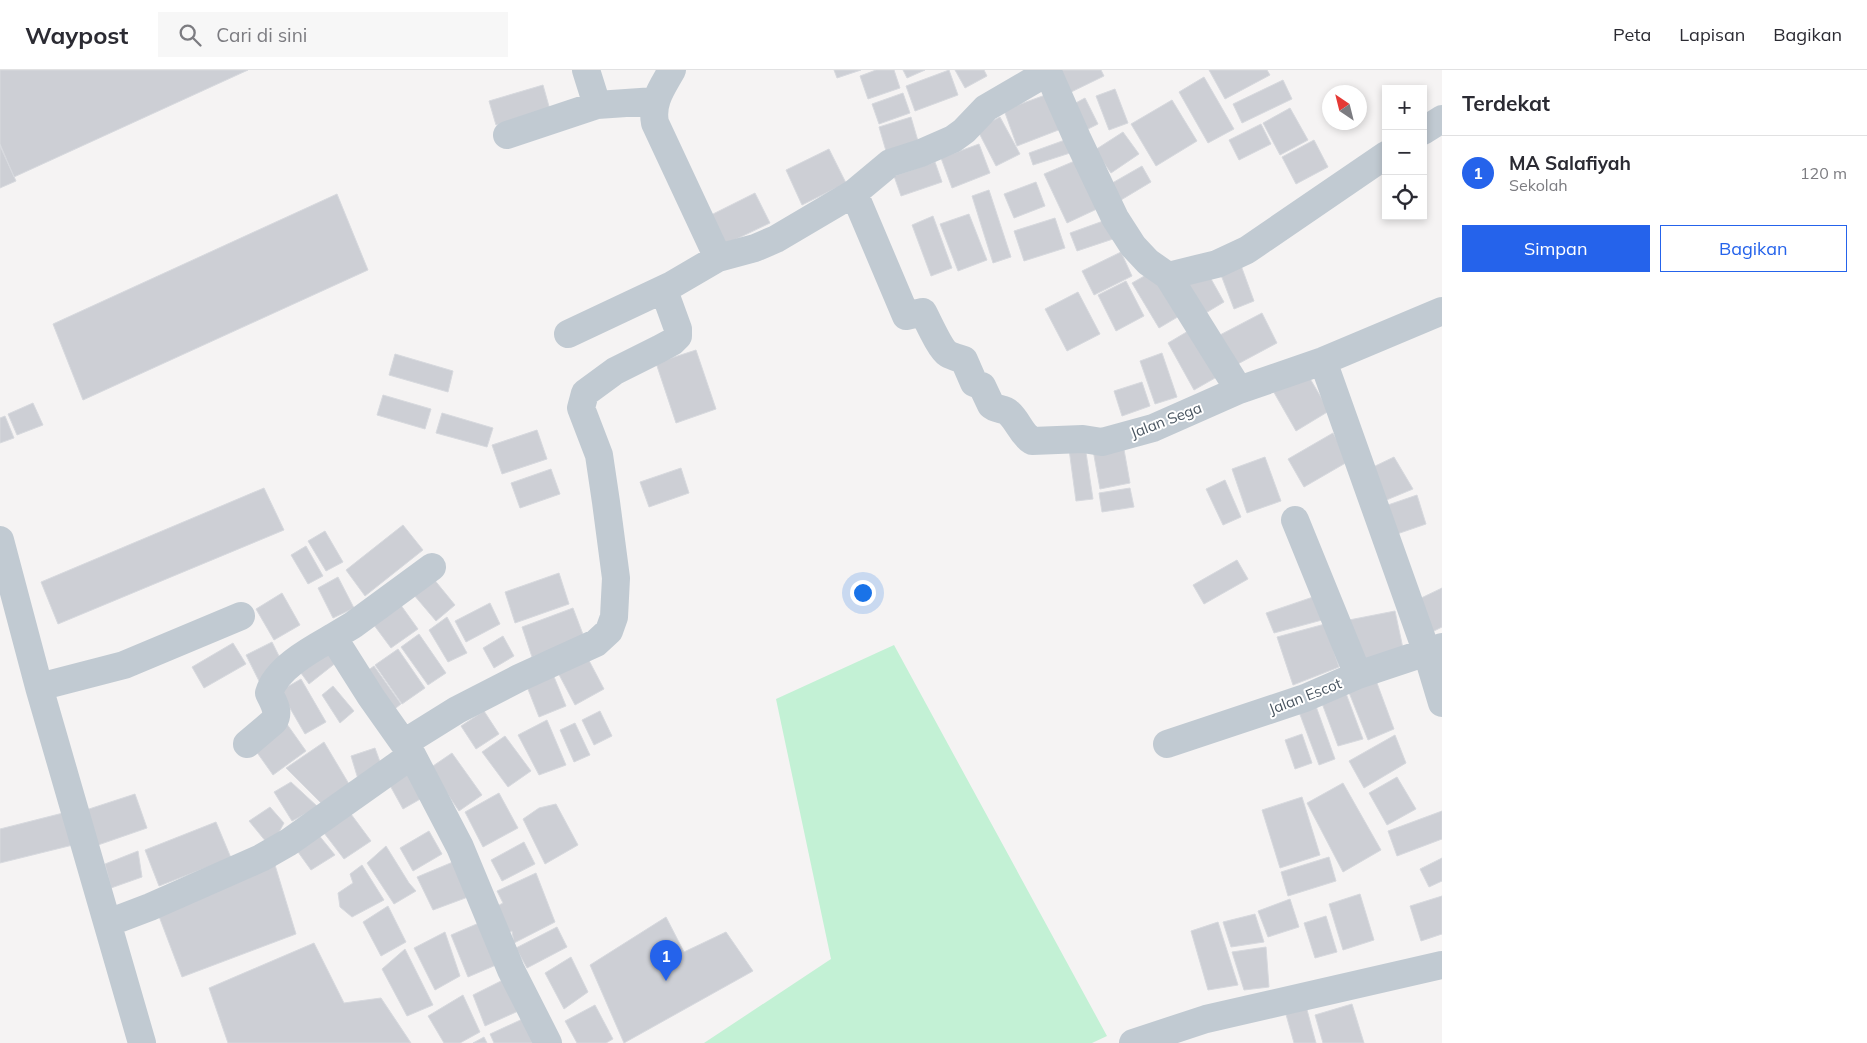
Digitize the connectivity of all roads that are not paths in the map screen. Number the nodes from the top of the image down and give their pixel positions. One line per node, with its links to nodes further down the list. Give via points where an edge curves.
1 (586, 70): 5 (street)
2 (672, 70): 4 (street)
3 (1047, 71): 10 (street, via 986,108 953,139 890,164); 12 (street, via 1115,218 1133,246)
4 (655, 101): 5 (street); 11 (street, via 653,112 660,135)
5 (597, 105): 8 (street)
6 (1442, 119): 7 (street)
7 (1425, 130)
8 (507, 136)
9 (1382, 158): 12 (street, via 1247,250 1218,264)
10 (854, 193): 11 (street, via 776,239); 17 (street, Jalan Sega, via 906,316 923,312 946,353 964,360 974,383 982,386 990,405 1009,413 1032,441 1102,442 1153,428)
11 (718, 258): 13 (street)
12 (1168, 276): 17 (street)
13 (670, 286): 15 (street); 29 (street, via 666,296 678,336 615,371 585,393 581,408 599,455 616,578 614,617 608,631 596,644 519,678 458,710)
14 (1442, 310): 16 (street)
15 (568, 334)
16 (1323, 361): 17 (street); 23 (street)
17 (1239, 390)
18 (1295, 520): 24 (street)
19 (0, 540): 25 (street)
20 (432, 567): 22 (street)
21 (241, 616): 25 (street, via 124,665)
22 (333, 637): 27 (street, via 302,655 271,685 269,693 277,716); 29 (street)
23 (1434, 650): 24 (street, Jalan Escot); 26 (street)
24 (1358, 675): 28 (street, Jalan Escot, via 1305,698)
25 (39, 687): 30 (street)
26 (1442, 703)
27 (247, 744)
28 (1167, 744)
29 (408, 749): 30 (street, via 289,842 261,858); 33 (street, via 460,847 511,970)
30 (108, 923): 32 (street)
31 (1442, 965): 34 (street, via 1206,1019)
32 (142, 1043)
33 (548, 1043)
34 (1133, 1043)

